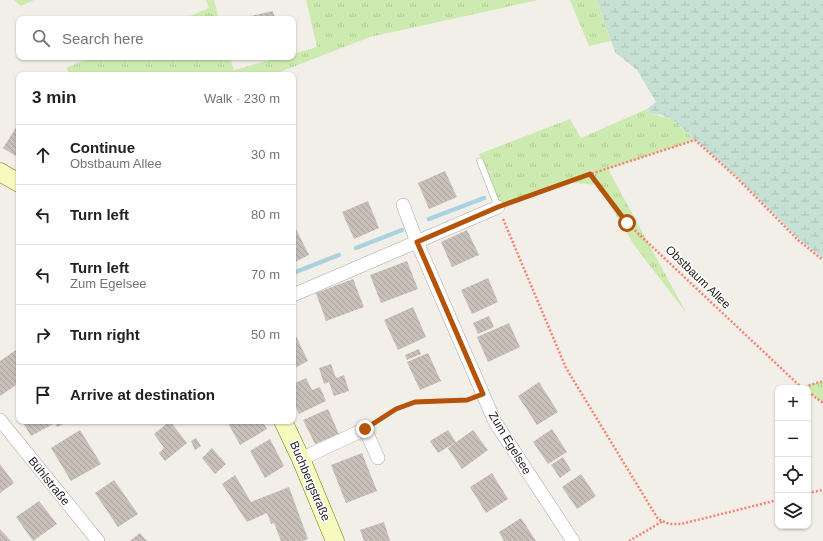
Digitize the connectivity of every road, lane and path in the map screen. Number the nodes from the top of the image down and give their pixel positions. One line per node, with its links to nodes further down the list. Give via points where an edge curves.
1 (480, 161): 4 (lane)
2 (590, 174): 4 (path); 6 (path, via 695,140 798,240); 9 (path, Obstbaum Allee, via 627,223)
3 (403, 205): 5 (street, Zum Egelsee)
4 (498, 207): 5 (street); 22 (path, via 566,368 658,519)
5 (417, 242): 7 (street); 11 (street, Zum Egelsee)
6 (823, 260)
7 (296, 294)
8 (823, 381): 10 (path)
9 (798, 385)
10 (810, 385)
11 (483, 394): 16 (path, via 467,400 415,402 396,409); 25 (street, Zum Egelsee, via 495,422)
12 (811, 394): 13 (path)
13 (823, 403)
14 (0, 420): 23 (street, Bühlstraße)
15 (284, 424): 18 (main road, Buchbergstraße)
16 (365, 429): 17 (street); 18 (street)
17 (378, 458)
18 (301, 459): 24 (main road, Buchbergstraße)
19 (823, 490): 20 (path)
20 (811, 492)
21 (775, 501): 22 (path, via 681,524 668,524)
22 (663, 521): 26 (path)
23 (98, 541)
24 (335, 541)
25 (573, 541)
26 (629, 541)

